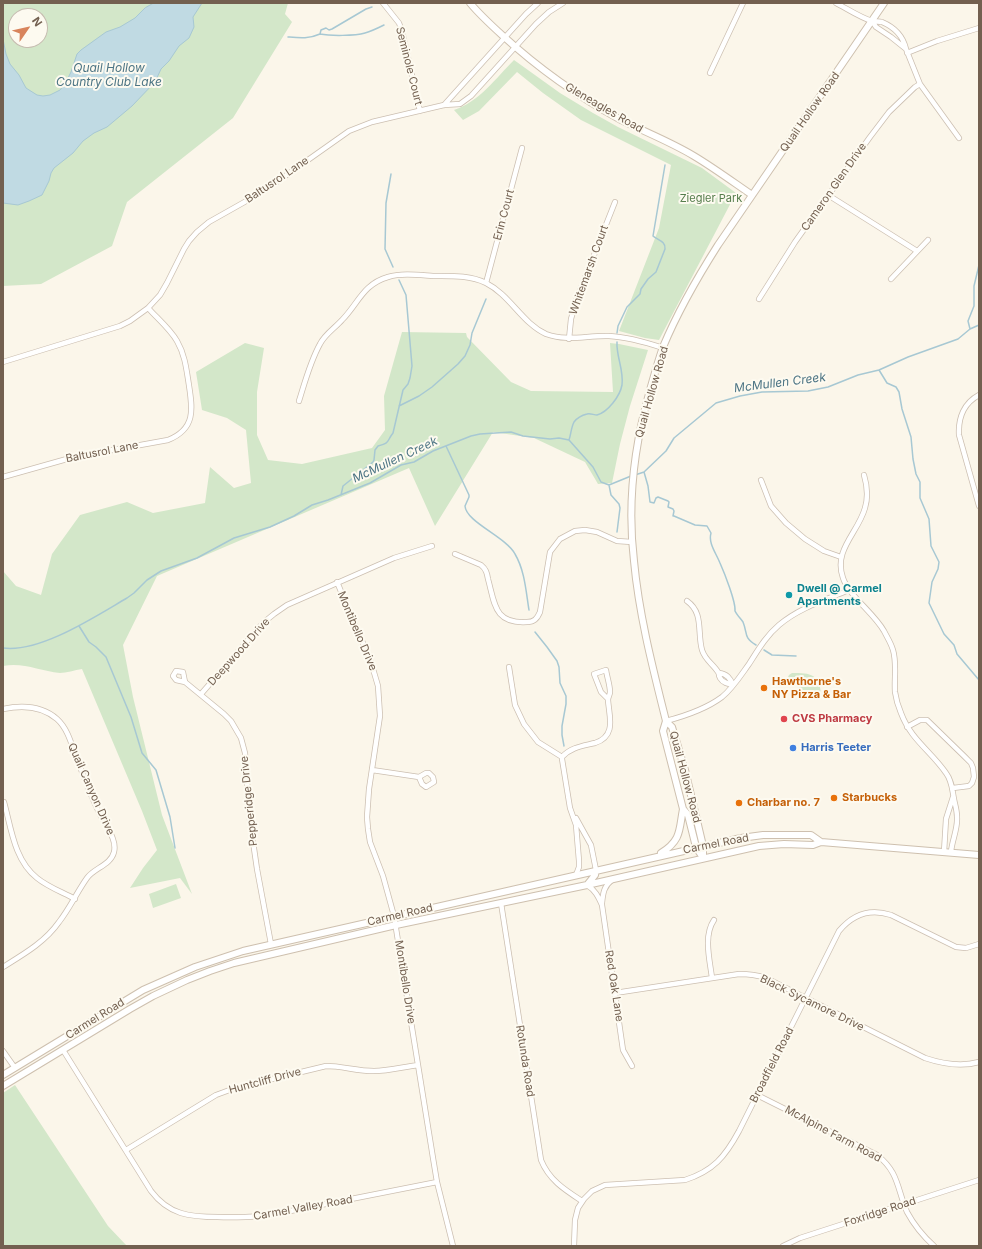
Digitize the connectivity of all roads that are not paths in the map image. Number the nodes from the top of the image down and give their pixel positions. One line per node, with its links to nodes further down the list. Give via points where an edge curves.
1 (383, 3): 16 (street, Seminole Court, via 399,23 402,31)
2 (470, 3): 10 (main road, Gleneagles Road)
3 (538, 3): 10 (street)
4 (563, 3): 11 (street, Baltusrol Lane, via 540,20)
5 (743, 3): 13 (street)
6 (836, 3): 8 (street)
7 (884, 3): 8 (main road, Quail Hollow Road)
8 (872, 21): 12 (street); 12 (street, via 892,28 901,37); 20 (main road, Quail Hollow Road)
9 (979, 28): 12 (street)
10 (505, 38): 11 (main road, Gleneagles Road); 15 (street)
11 (515, 47): 15 (street, Baltusrol Lane, via 471,96 460,104); 20 (main road, Gleneagles Road, via 588,101 693,155)
12 (906, 51): 14 (street)
13 (710, 73)
14 (920, 84): 17 (street); 19 (street, Cameron Glen Drive, via 881,122)
15 (444, 105): 16 (street, Baltusrol Lane)
16 (420, 111): 27 (street, Baltusrol Lane, via 372,122 349,131 264,191 203,226 189,240 167,282)
17 (959, 138)
18 (522, 148): 25 (street, Erin Court)
19 (828, 194): 23 (street); 26 (street, Cameron Glen Drive)
20 (752, 195): 29 (main road, Quail Hollow Road, via 688,293)
21 (615, 202): 28 (street, Whitemarsh Court, via 575,304)
22 (928, 240): 23 (street)
23 (917, 251): 24 (street)
24 (891, 279)
25 (486, 283): 28 (street, via 501,293 537,328 551,335); 32 (street, via 467,277 403,275 388,277 372,284 320,343)
26 (759, 299)
27 (148, 308): 30 (street, Baltusrol Lane, via 120,326); 34 (street, Baltusrol Lane, via 177,340 184,358 192,410 184,430 168,440 74,457)
28 (569, 339): 29 (street, via 617,337)
29 (663, 348): 37 (main road, Quail Hollow Road, via 645,406 635,458 632,482)
30 (3, 362)
31 (979, 395): 36 (street, via 965,408 959,427)
32 (299, 401)
33 (864, 475): 40 (street, via 865,510)
34 (3, 477)
35 (761, 480): 40 (street, via 771,506 786,523 824,551)
36 (979, 506)
37 (632, 542): 39 (street, via 617,541 597,532 585,530 575,531 560,539 550,552 540,612 532,622 514,622 499,614 493,603 485,568); 50 (main road, Quail Hollow Road, via 643,619)
38 (432, 546): 41 (street, Deepwood Drive, via 394,558)
39 (455, 554)
40 (841, 557): 42 (street, via 842,577)
41 (337, 582): 47 (street, Deepwood Drive, via 296,600 263,623); 53 (street, Montibello Drive, via 371,662 378,686 380,716)
42 (849, 590): 46 (street, via 802,610 779,625); 51 (street, via 877,620 889,641 893,651 895,693)
43 (687, 601): 46 (street, via 698,614 705,658 719,673 720,679 726,684)
44 (509, 667): 52 (street, via 515,705 524,724 538,742)
45 (185, 682): 47 (street, Pepperidge Drive)
46 (733, 685): 50 (street, via 721,697 700,709)
47 (201, 694): 77 (street, Pepperidge Drive, via 231,721 243,743 250,821)
48 (608, 699): 48 (street, via 610,693 606,670 594,674 601,692); 52 (street, via 611,720 606,736 598,742 574,748)
49 (3, 709): 71 (street, Quail Canyon Drive, via 38,709 51,714 60,723 67,733 92,796 113,839 115,848 112,858 92,872)
50 (666, 721): 59 (main road, Quail Hollow Road, via 663,731); 61 (main road, Quail Hollow Road, via 672,727 685,770)
51 (907, 727): 55 (street, via 943,769); 55 (street, via 920,720 927,720 970,763 974,777 972,783 969,786)
52 (562, 757): 58 (street)
53 (372, 770): 54 (street); 74 (street, Montibello Drive, via 367,810 368,829)
54 (419, 777)
55 (953, 788): 56 (street)
56 (953, 797): 63 (street, via 946,819); 63 (street, via 958,823)
57 (4, 802): 71 (street, via 18,853 27,868 43,882)
58 (570, 808): 67 (street, via 591,845); 68 (street, via 576,825 579,861)
59 (684, 809): 62 (main road, Quail Hollow Road, via 688,814); 65 (main road, via 679,834 671,846)
60 (821, 842): 61 (main road, Carmel Road, via 811,835 781,835 741,838); 63 (main road, Carmel Road); 66 (main road, Carmel Road, via 813,845 759,846)
61 (703, 846): 62 (main road, Carmel Road); 66 (main road, Quail Hollow Road)
62 (696, 847): 65 (main road, Carmel Road); 66 (main road, Quail Hollow Road)
63 (948, 852): 64 (main road, Carmel Road)
64 (979, 855)
65 (658, 856): 67 (main road, Carmel Road)
66 (703, 858): 69 (main road, Carmel Road)
67 (596, 870): 68 (main road, Carmel Road); 70 (main road)
68 (576, 875): 74 (main road, Carmel Road)
69 (612, 879): 70 (main road, Carmel Road); 73 (street, Red Oak Lane, via 603,890)
70 (587, 885): 72 (main road, Carmel Road); 73 (street, Red Oak Lane, via 596,892)
71 (75, 899): 79 (street, Quail Canyon Drive, via 48,935)
72 (501, 903): 76 (main road, Carmel Road); 95 (street, Rotunda Road, via 541,1160 556,1183)
73 (602, 905): 81 (street, Red Oak Lane)
74 (394, 916): 76 (street, Montibello Drive); 77 (main road, Carmel Road)
75 (714, 920): 80 (street, via 708,937)
76 (396, 926): 83 (main road, Carmel Road, via 210,971 153,996); 86 (street, Montibello Drive)
77 (271, 944): 88 (main road, Carmel Road, via 218,958 157,983)
78 (979, 944): 82 (street, Broadfield Road, via 966,948 956,947 891,915 875,912 860,914 848,921 839,931)
79 (3, 967)
80 (712, 978): 81 (street, Black Sycamore Drive); 82 (street, Black Sycamore Drive, via 739,974 758,976)
81 (615, 993): 87 (street, Red Oak Lane, via 624,1050)
82 (805, 998): 85 (street, Black Sycamore Drive, via 925,1058 950,1064); 91 (street, Broadfield Road)
83 (63, 1050): 90 (main road, Carmel Road); 92 (street, Carmel Valley Road)
84 (3, 1051): 88 (street)
85 (979, 1062)
86 (418, 1065): 92 (street, Huntcliff Drive, via 373,1071 326,1066 235,1088 211,1098); 94 (street, Montibello Drive)
87 (632, 1066)
88 (15, 1068): 89 (main road, Carmel Road)
89 (3, 1075)
90 (3, 1086)
91 (757, 1095): 95 (street, Broadfield Road, via 730,1147 711,1168 696,1177 681,1180 605,1185 592,1191); 96 (street, McAlpine Farm Road, via 884,1160 893,1171)
92 (126, 1150): 94 (street, Carmel Valley Road, via 151,1191 161,1202 178,1212 197,1217 248,1218 273,1215)
93 (979, 1180): 96 (street, Foxridge Road)
94 (437, 1182): 97 (street, Montibello Drive)
95 (582, 1201): 98 (street, via 575,1220)
96 (904, 1204): 99 (street, Foxridge Road); 100 (street, McAlpine Farm Road, via 914,1224)
97 (453, 1246)
98 (574, 1246)
99 (783, 1246)
100 (934, 1246)

